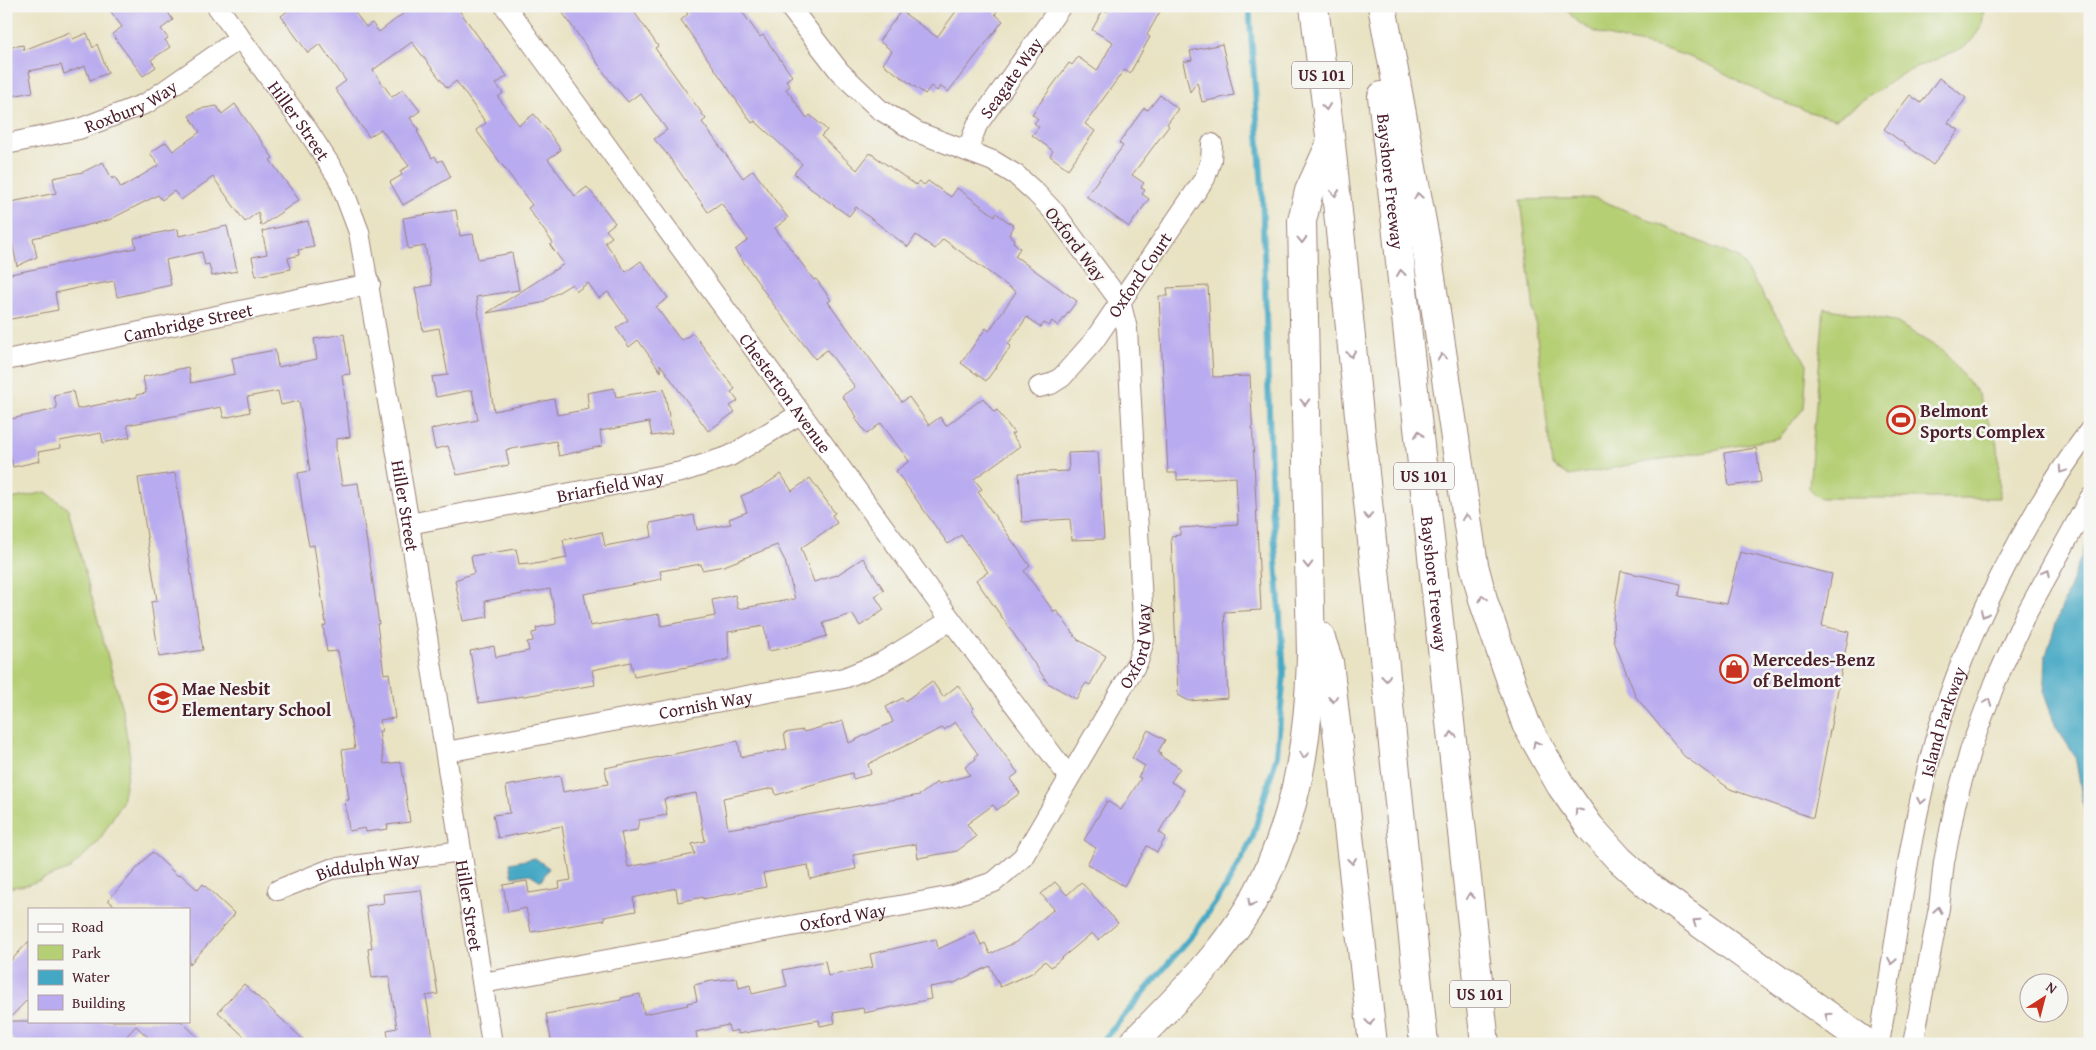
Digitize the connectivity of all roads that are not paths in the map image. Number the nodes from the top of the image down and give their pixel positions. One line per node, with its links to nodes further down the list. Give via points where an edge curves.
1 (218, 6): 8 (street, Hiller Street)
2 (505, 6): 17 (street, Chesterton Avenue)
3 (789, 6): 12 (street, Oxford Way, via 840,72 879,109 917,132)
4 (1061, 6): 12 (street, Seagate Way, via 977,125)
5 (1314, 6): 11 (highway, US 101, one-way to 11)
6 (1373, 6): 27 (highway, Bayshore Freeway / US 101, one-way to 6)
7 (1382, 6): 35 (highway, one-way to 7, via 1688,916 1619,859 1560,786 1526,724 1474,566 1425,238)
8 (240, 38): 9 (street, Roxbury Way, via 146,103 79,129); 13 (street, Hiller Street, via 339,179 359,232)
9 (6, 144)
10 (1212, 144): 14 (street, Oxford Court, via 1206,178)
11 (1331, 144): 21 (highway, one-way to 21, via 1309,191 1302,221); 32 (highway, US 101, one-way to 32)
12 (966, 151): 14 (street, Oxford Way, via 993,161 1036,193 1055,213)
13 (370, 284): 15 (street, Cambridge Street); 20 (street, Hiller Street)
14 (1120, 301): 16 (street, Oxford Court, via 1097,336 1062,377); 24 (street, Oxford Way, via 1127,330 1144,640 1138,661)
15 (6, 360)
16 (1039, 387)
17 (800, 414): 20 (street, Briarfield Way, via 730,456 706,465); 22 (street, Chesterton Avenue)
18 (2090, 430): 36 (street, Island Parkway, one-way to 36, via 2042,500 2004,570 1943,714 1922,794)
19 (2090, 498): 37 (street, Island Parkway, one-way to 19, via 1939,908 1954,805 1971,748 1995,682 2025,616)
20 (409, 524): 23 (street, Hiller Street)
21 (1308, 602): 30 (highway, one-way to 30, via 1310,688 1304,756 1273,860 1250,904 1226,939); 31 (highway, one-way to 31, via 1329,662)
22 (951, 620): 23 (street, Cornish Way, via 881,662 844,678); 24 (street, Chesterton Avenue)
23 (446, 752): 25 (street, Hiller Street)
24 (1069, 777): 28 (street, Oxford Way, via 1023,858 994,882 978,888 953,896)
25 (461, 850): 26 (street, Biddulph Way, via 331,869); 28 (street, Hiller Street)
26 (278, 890)
27 (1476, 945): 33 (highway, Bayshore Freeway / US 101); 34 (highway)
28 (483, 983): 29 (street, Hiller Street)
29 (492, 1044)
30 (1132, 1044)
31 (1373, 1044)
32 (1424, 1044)
33 (1486, 1044)
34 (1494, 1044)
35 (1868, 1044)
36 (1879, 1044)
37 (1913, 1044)

